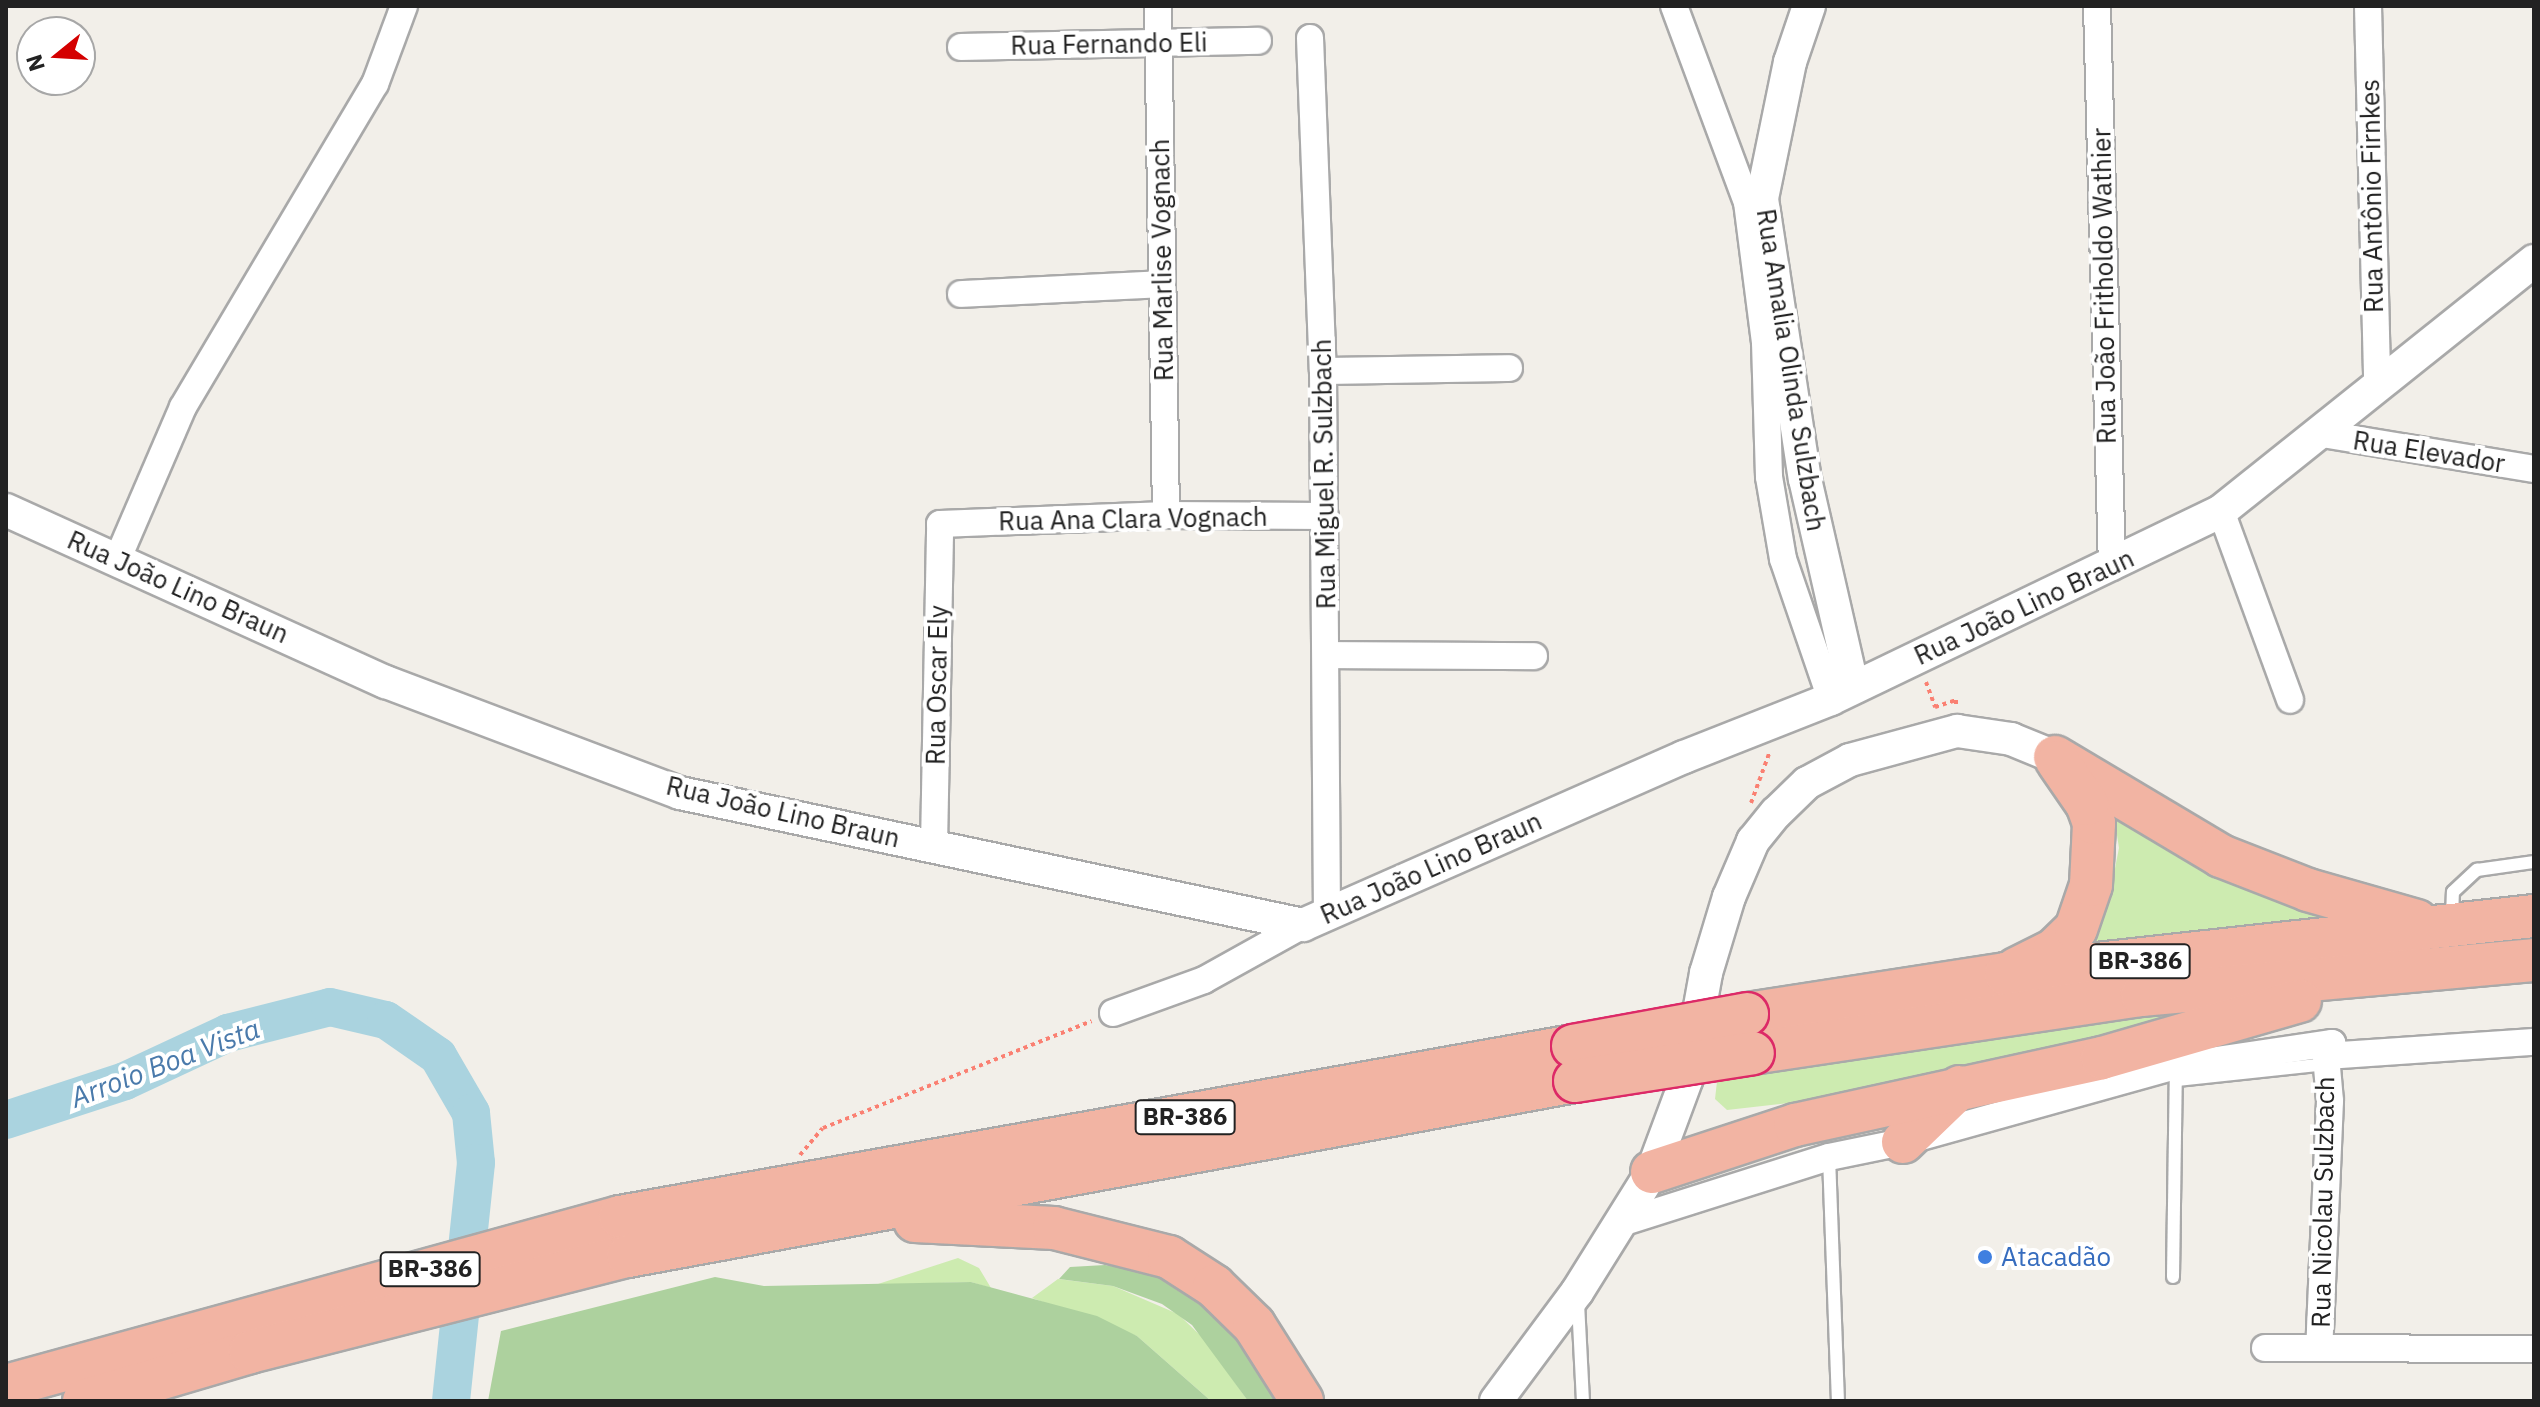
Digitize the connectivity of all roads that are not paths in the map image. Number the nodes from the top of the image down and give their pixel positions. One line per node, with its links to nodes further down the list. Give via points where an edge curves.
1 (404, 6): 25 (street, via 375,84 183,407)
2 (1158, 6): 9 (street, Rua Marlise Vognach)
3 (1674, 6): 11 (street)
4 (1809, 6): 11 (street, Rua Amalia Olinda Sulzbach)
5 (2097, 6): 26 (street, Rua João Fritholdo Wathier)
6 (2368, 6): 17 (street, Rua Antônio Firnkes)
7 (1310, 38): 16 (street, Rua Miguel R. Sulzbach)
8 (1258, 41): 9 (street, Rua Fernando Eli)
9 (1158, 44): 10 (street, Rua Fernando Eli); 13 (street, Rua Marlise Vognach)
10 (961, 47)
11 (1754, 200): 29 (street, Rua Amalia Olinda Sulzbach)
12 (2534, 261): 17 (street, Rua João Lino Braun)
13 (1162, 284): 14 (street); 22 (street, Rua Marlise Vognach)
14 (961, 294)
15 (1509, 368): 16 (street)
16 (1323, 371): 23 (street, Rua Miguel R. Sulzbach)
17 (2377, 385): 18 (street, Rua João Lino Braun)
18 (2323, 434): 19 (street, Rua Elevador); 21 (street, Rua João Lino Braun)
19 (2534, 469)
20 (6, 510): 25 (street, Rua João Lino Braun)
21 (2221, 511): 26 (street, Rua João Lino Braun); 30 (street)
22 (1166, 515): 23 (street, Rua Ana Clara Vognach); 24 (street, Rua Ana Clara Vognach)
23 (1325, 516): 27 (street, Rua Miguel R. Sulzbach)
24 (940, 524): 32 (street, Rua Oscar Ely)
25 (118, 558): 32 (street, Rua João Lino Braun, via 386,682 680,793)
26 (2112, 567): 29 (street, Rua João Lino Braun)
27 (1328, 655): 28 (street); 35 (street, Rua Miguel R. Sulzbach)
28 (1534, 656)
29 (1842, 693): 35 (street, Rua João Lino Braun)
30 (2290, 700)
31 (2055, 757): 36 (highway, via 2221,856 2308,890); 38 (highway, via 2094,823 2091,885 2076,929 2054,950); 49 (street, via 2011,739 1957,731 1889,747 1807,783 1753,841 1729,897 1706,973 1687,1078)
32 (934, 846): 35 (street, Rua João Lino Braun)
33 (2534, 862): 36 (lane, via 2477,870 2453,892)
34 (2534, 916): 36 (highway, BR-386)
35 (1315, 918): 40 (street, via 1204,980)
36 (2445, 926): 38 (highway, BR-386)
37 (2534, 960): 39 (highway, BR-386)
38 (2006, 974): 41 (highway, BR-386)
39 (2394, 974): 41 (highway, BR-386); 46 (highway, via 2102,1058)
40 (1113, 1013)
41 (1750, 1033): 44 (highway, BR-386, bridge)
42 (2534, 1042): 43 (street)
43 (2320, 1054): 45 (street); 57 (street, Rua Nicolau Sulzbach, via 2330,1101)
44 (1574, 1064): 50 (highway, BR-386); 52 (highway, BR-386, via 796,1183)
45 (2177, 1073): 47 (street); 53 (lane)
46 (1961, 1086): 47 (highway); 49 (highway, via 1795,1125)
47 (1903, 1142): 48 (street)
48 (1829, 1157): 51 (street); 64 (lane)
49 (1652, 1172): 51 (street)
50 (842, 1218): 52 (highway, BR-386); 61 (highway, via 1054,1228 1169,1257 1214,1286 1254,1325)
51 (1624, 1222): 54 (street)
52 (624, 1236): 55 (highway, BR-386)
53 (2173, 1277)
54 (1577, 1292): 62 (street); 63 (lane)
55 (245, 1336): 59 (highway, BR-386); 60 (highway, BR-386)
56 (2265, 1348): 57 (street)
57 (2319, 1348): 58 (street)
58 (2534, 1349)
59 (6, 1386)
60 (84, 1401)
61 (1302, 1401)
62 (1496, 1401)
63 (1583, 1401)
64 (1838, 1401)

